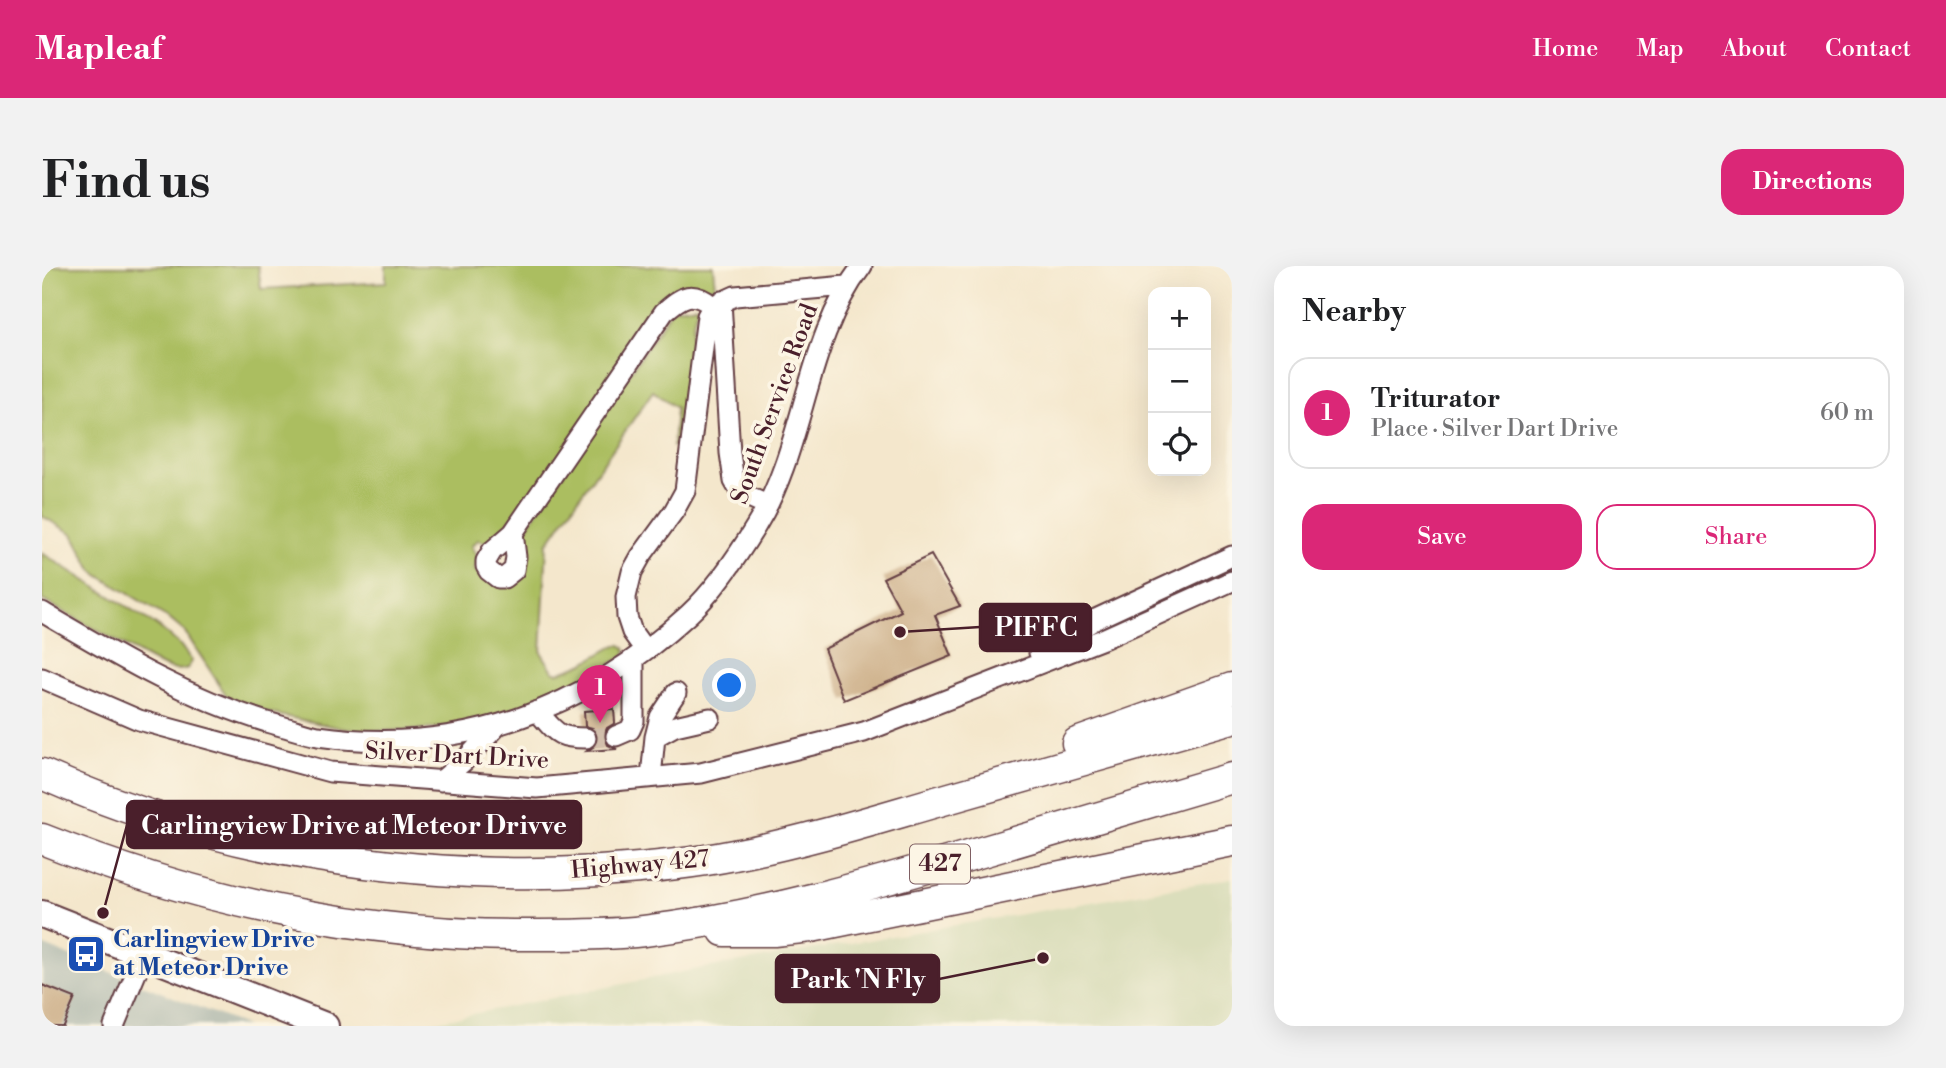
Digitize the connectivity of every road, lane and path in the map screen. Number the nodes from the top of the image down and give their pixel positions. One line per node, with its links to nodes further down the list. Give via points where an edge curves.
1 (862, 266): 2 (street, South Service Road)
2 (846, 286): 3 (street, via 735,296); 4 (street, South Service Road)
3 (717, 303): 4 (street, via 734,481 749,497); 5 (street, via 685,296 664,312); 9 (street, via 705,327 685,491 632,572 626,597 627,617)
4 (767, 505): 9 (street, South Service Road, via 691,613)
5 (513, 533)
6 (1232, 556): 11 (street, Silver Dart Drive, via 1098,618)
7 (1232, 580): 11 (street, Silver Dart Drive, via 1103,639)
8 (42, 611): 18 (street, South Service Road, via 183,691 249,718 317,736 386,740)
9 (640, 655): 14 (street, South Service Road, via 572,697); 19 (street, via 635,721 630,730)
10 (42, 678): 26 (street, Silver Dart Drive, via 139,720 330,772)
11 (995, 679): 24 (street, Silver Dart Drive, via 864,732 701,773)
12 (1232, 688): 27 (highway)
13 (676, 693): 20 (street, via 660,717)
14 (537, 711): 17 (street, South Service Road); 21 (street, via 556,732 567,738)
15 (710, 718): 20 (street, via 675,726)
16 (1232, 718): 27 (highway, Highway 427 / 427)
17 (499, 725): 18 (street, South Service Road); 22 (street, South Service Road)
18 (457, 735): 22 (street, via 471,744)
19 (616, 736)
20 (655, 737): 24 (street)
21 (586, 738)
22 (464, 761): 26 (street, South Service Road)
23 (42, 774): 27 (highway, Highway 427 / 427, via 131,808 261,846 361,863 483,873 561,873 685,863)
24 (651, 777): 26 (street, Silver Dart Drive, via 537,788)
25 (1232, 778): 31 (highway, 427, via 875,883 727,918)
26 (441, 781)
27 (859, 824)
28 (42, 839): 31 (highway, 427, via 183,887 315,918 488,936)
29 (1232, 841): 31 (highway, via 811,927)
30 (42, 914): 32 (main road)
31 (643, 931)
32 (144, 954): 33 (street); 34 (main road)
33 (114, 1026)
34 (325, 1026)

